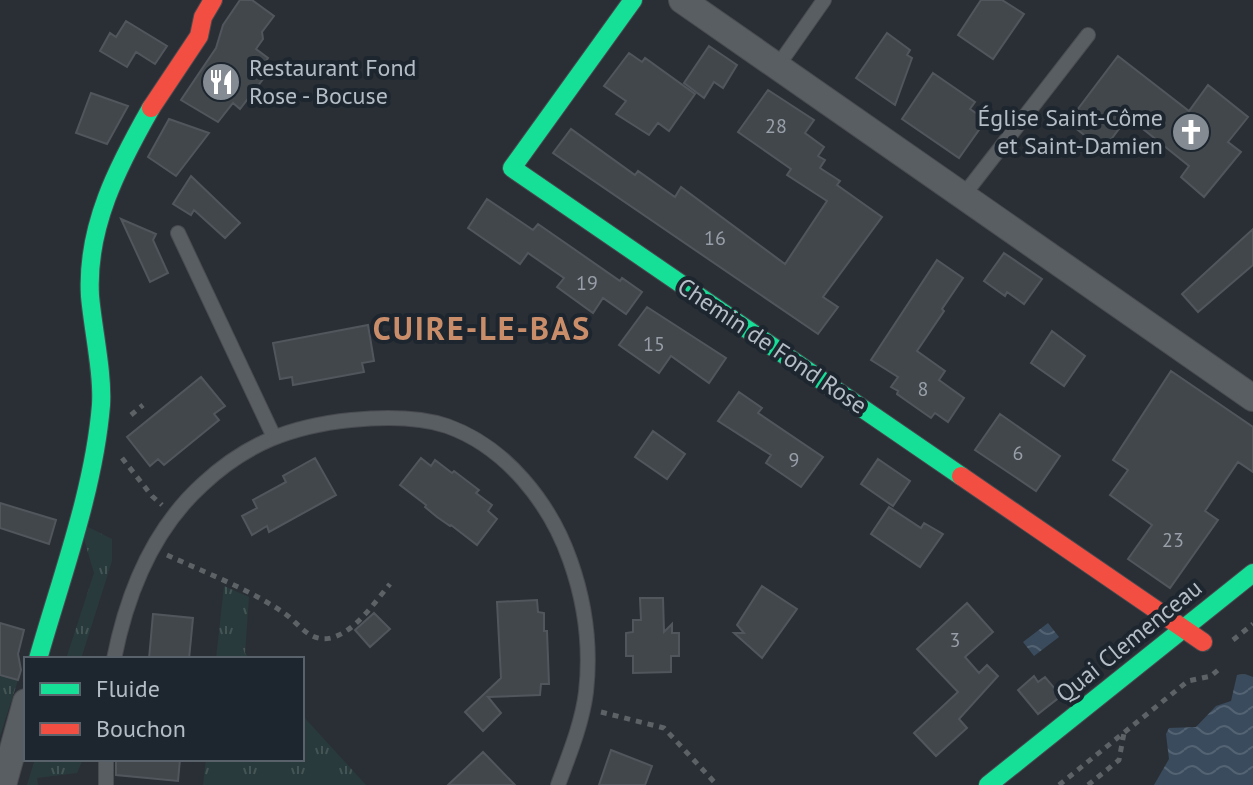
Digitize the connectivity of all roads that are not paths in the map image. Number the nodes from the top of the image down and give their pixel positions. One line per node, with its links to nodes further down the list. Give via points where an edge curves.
1 (213, 0): 14 (street, via 199,36 120,163 97,224 90,293 99,418 89,479)
2 (633, 0): 12 (street, Chemin de Fond Rose, via 512,168)
3 (682, 0): 6 (street)
4 (824, 0): 6 (lane)
5 (1088, 35): 7 (lane)
6 (777, 67): 7 (street)
7 (963, 196): 9 (street)
8 (178, 233): 10 (lane)
9 (1253, 398)
10 (274, 437): 15 (lane, via 225,466 174,515 136,579); 22 (lane, via 313,425 401,419 448,427 497,454 519,474 559,533 576,576 586,633 583,707)
11 (1253, 573): 12 (street, Quai Clemenceau)
12 (1184, 629): 13 (street, Chemin de Fond Rose); 17 (street, Quai Clemenceau)
13 (1202, 642)
14 (39, 657)
15 (114, 657)
16 (24, 709): 20 (street)
17 (1036, 747): 19 (street); 23 (street, Quai Clemenceau)
18 (106, 761): 21 (lane)
19 (1051, 763)
20 (3, 785)
21 (106, 785)
22 (558, 785)
23 (989, 785)

